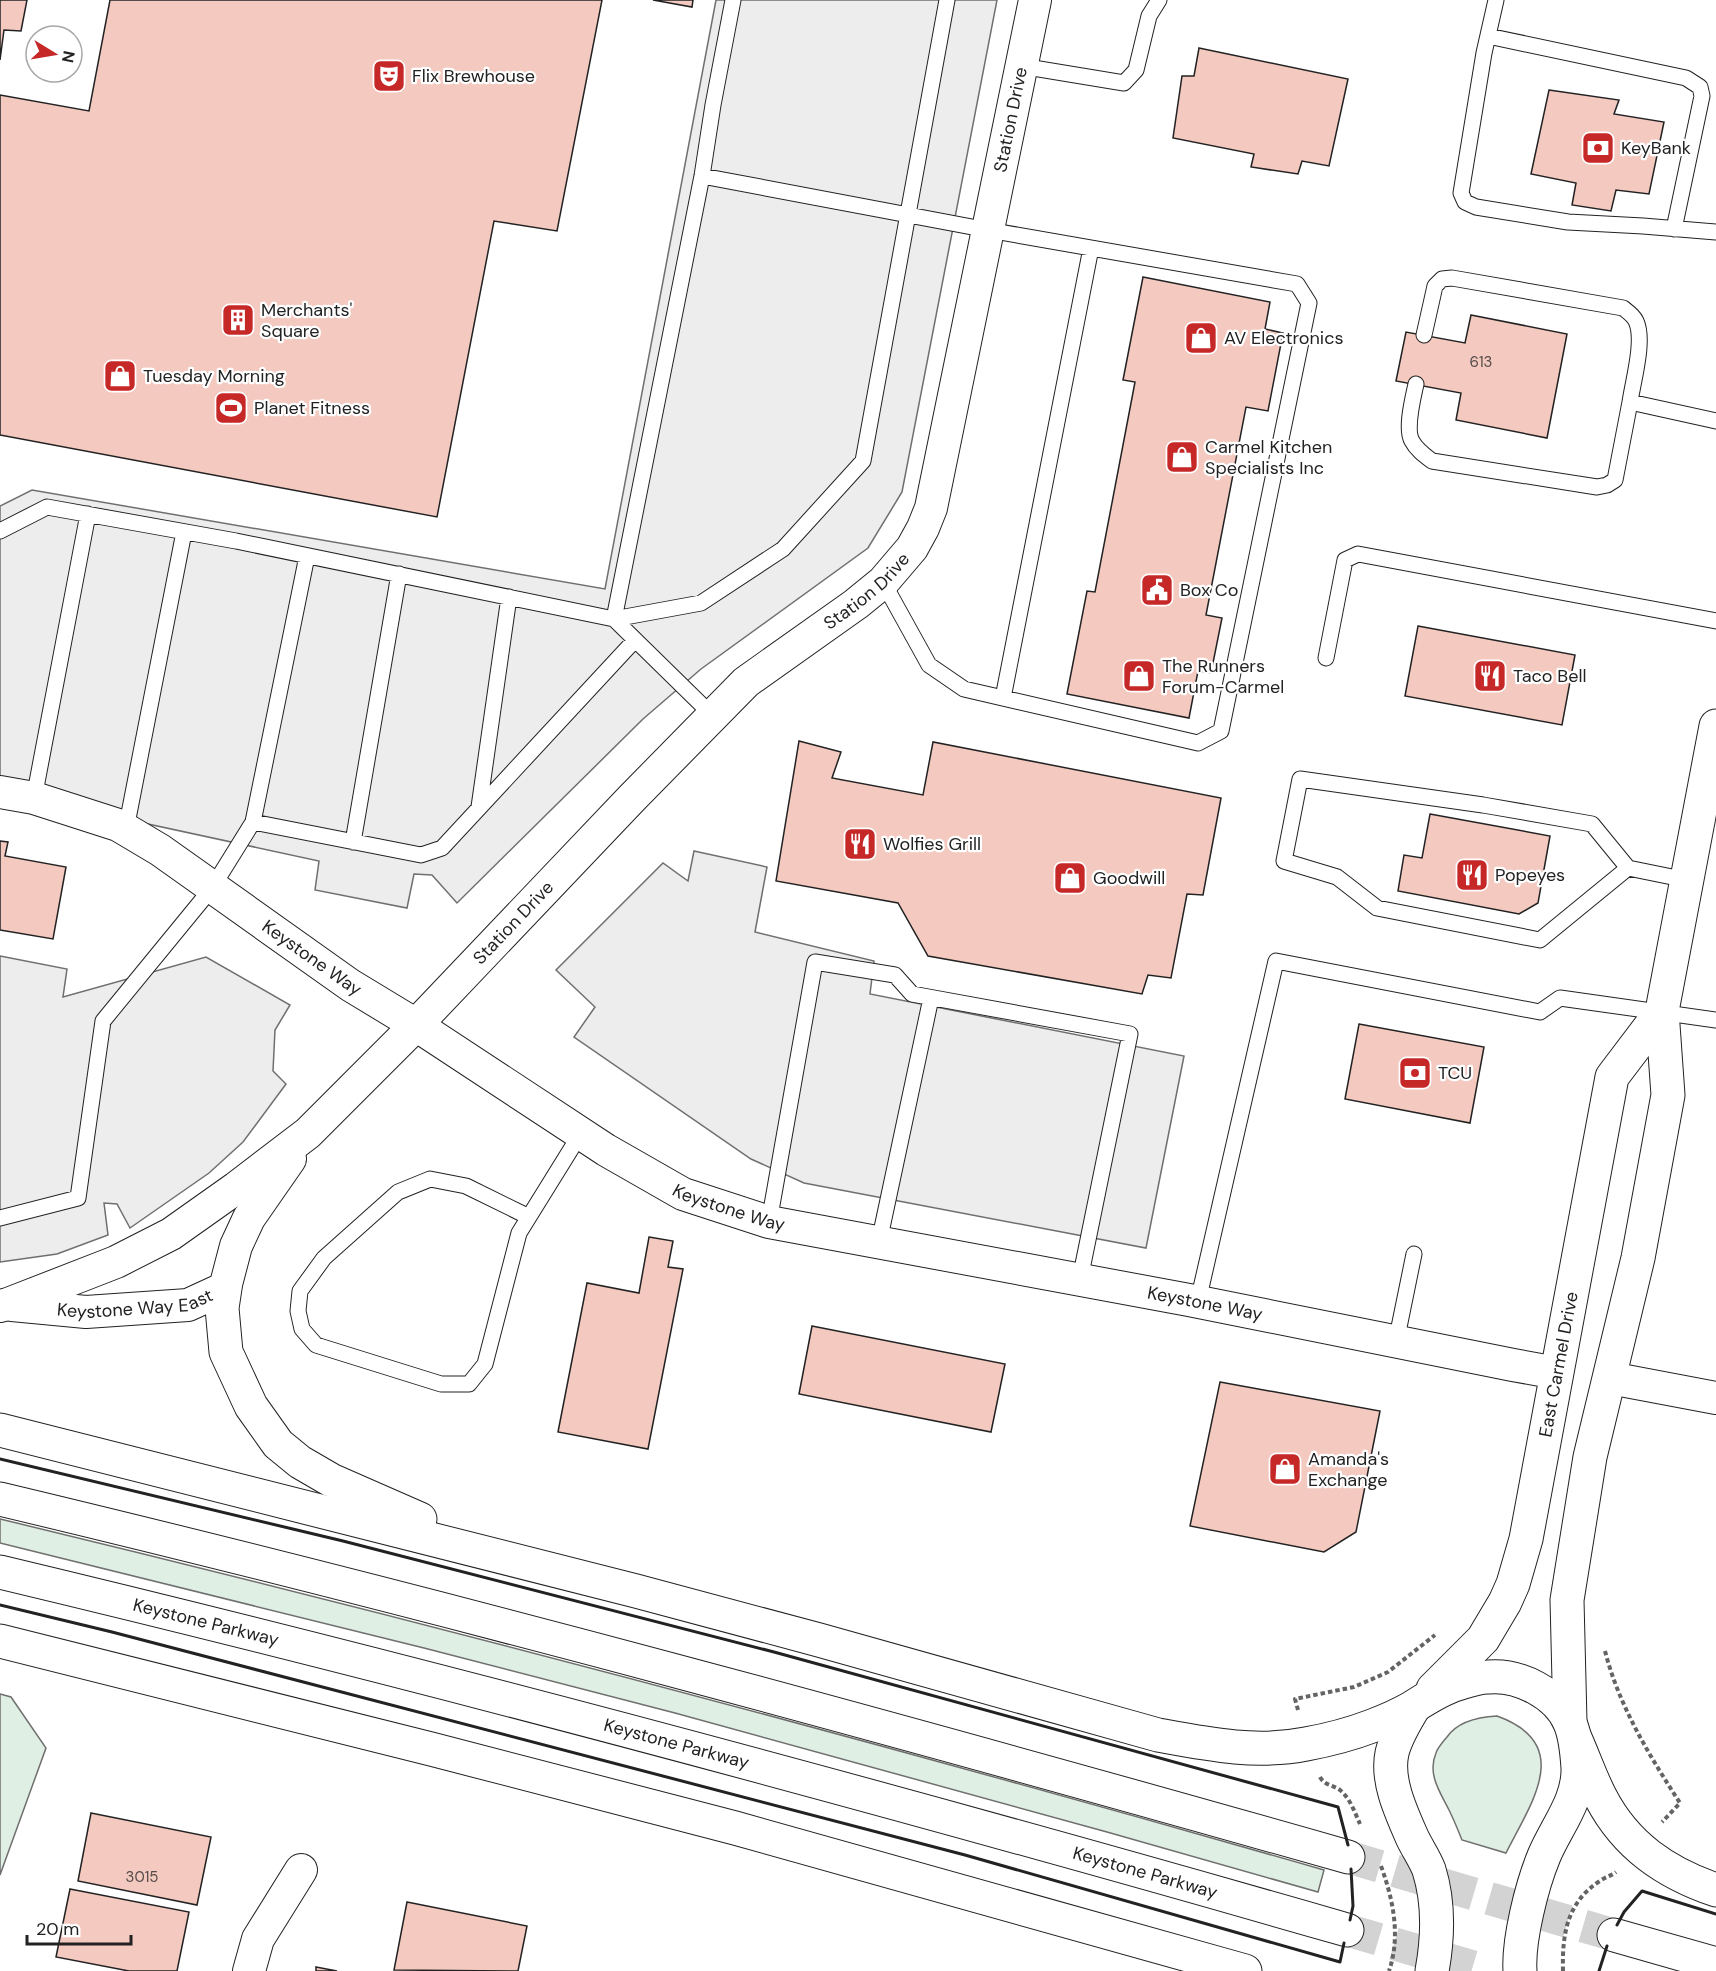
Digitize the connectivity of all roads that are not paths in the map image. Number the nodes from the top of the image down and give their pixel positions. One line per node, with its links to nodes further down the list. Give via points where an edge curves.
1 (733, 0): 8 (lane)
2 (947, 0): 9 (lane)
3 (1035, 0): 7 (street, Station Drive)
4 (1159, 0): 7 (lane, via 1149,16 1136,70 1124,83)
5 (1496, 0): 6 (lane)
6 (1488, 36): 10 (lane, via 1686,78 1700,87 1702,96); 10 (lane, via 1461,193 1465,202 1568,222)
7 (1021, 66): 11 (street, Station Drive)
8 (702, 176): 9 (lane); 25 (lane)
9 (908, 215): 11 (lane); 25 (lane, via 863,461 783,549 701,603)
10 (1674, 228): 12 (lane)
11 (988, 230): 13 (lane); 23 (street, Station Drive, via 931,508 912,549)
12 (1716, 232)
13 (1091, 248): 29 (lane); 29 (lane, via 1297,284 1309,303 1221,731 1198,743)
14 (1424, 335): 16 (lane, via 1435,286 1442,279 1623,308 1633,315 1639,338)
15 (1416, 384): 16 (lane, via 1410,438 1432,461 1598,487 1615,480)
16 (1630, 402): 17 (lane)
17 (1716, 421)
18 (88, 514): 19 (lane, via 47,507); 20 (lane); 34 (lane)
19 (0, 531)
20 (184, 532): 21 (lane); 37 (lane)
21 (307, 556): 22 (lane); 36 (lane)
22 (399, 574): 24 (lane); 38 (lane)
23 (883, 582): 29 (lane, via 929,665 964,689); 30 (street, Station Drive, via 747,682)
24 (509, 597): 25 (lane); 35 (lane)
25 (614, 619): 27 (lane)
26 (1716, 621): 28 (lane, via 1358,554 1345,560)
27 (635, 640): 30 (lane); 35 (lane)
28 (1326, 658)
29 (1003, 698)
30 (713, 716): 45 (street, Station Drive)
31 (1716, 726): 32 (main road, East Carmel Drive)
32 (1712, 774): 40 (main road, East Carmel Drive)
33 (0, 792): 34 (street, Keystone Way)
34 (34, 798): 37 (street, Keystone Way)
35 (479, 807): 38 (lane, via 442,848 421,855)
36 (253, 822): 38 (lane); 41 (lane)
37 (126, 829): 41 (street, Keystone Way)
38 (353, 842)
39 (1628, 868): 39 (lane, via 1592,824 1300,779 1284,861 1337,877 1377,908 1540,940); 40 (lane)
40 (1687, 880): 43 (main road, East Carmel Drive)
41 (212, 888): 45 (street, Keystone Way, via 350,985); 49 (lane, via 103,1021 78,1198)
42 (931, 998): 50 (lane, via 912,994 895,975 815,962); 51 (lane); 53 (lane, via 1130,1034)
43 (1662, 1011): 44 (lane); 55 (lane, via 1560,998 1540,1012 1276,961); 58 (main road, East Carmel Drive, via 1612,1077); 59 (main road, East Carmel Drive, via 1668,1095 1638,1258)
44 (1716, 1020)
45 (416, 1025): 46 (street, Keystone Way East); 47 (street, Keystone Way)
46 (308, 1133): 54 (street, Keystone Way East, via 249,1218 236,1246); 56 (street, Keystone Way East, via 171,1234 116,1262)
47 (581, 1133): 48 (lane); 50 (street, Keystone Way, via 683,1194)
48 (530, 1217): 48 (lane, via 519,1233 485,1364 469,1383 441,1384 316,1345 302,1329 298,1311 300,1291 324,1258 398,1192 430,1179 466,1186)
49 (0, 1218)
50 (769, 1222): 51 (street, Keystone Way)
51 (879, 1242): 53 (street, Keystone Way)
52 (1414, 1254): 57 (lane)
53 (1080, 1279): 55 (street, Keystone Way)
54 (225, 1288): 56 (street, Keystone Way East, via 188,1305 86,1312); 63 (main road, via 222,1308 226,1352 250,1406 278,1444 331,1480)
55 (1198, 1301): 57 (street, Keystone Way)
56 (4, 1305)
57 (1396, 1342): 58 (street, Keystone Way)
58 (1557, 1373): 66 (main road, East Carmel Drive, via 1526,1539 1513,1584 1484,1639)
59 (1610, 1378): 60 (street); 67 (main road, East Carmel Drive, via 1590,1456 1567,1600)
60 (1716, 1398)
61 (0, 1430): 63 (main road)
62 (0, 1499): 68 (main road, via 670,1669)
63 (515, 1559): 66 (main road, via 1158,1735 1197,1742 1273,1749 1307,1744 1372,1726)
64 (0, 1572): 71 (main road, Keystone Parkway, via 728,1757)
65 (0, 1641): 75 (main road, via 712,1822)
66 (1418, 1703): 67 (main road, via 1455,1684 1488,1677 1505,1678 1544,1693 1558,1705); 76 (main road, via 1398,1735 1391,1779 1429,1869 1437,1924)
67 (1573, 1730): 70 (main road, via 1601,1797 1638,1848 1666,1869); 77 (main road, East Carmel Drive, via 1576,1785 1537,1876 1525,1924)
68 (1348, 1857)
69 (301, 1870): 74 (street, via 258,1939)
70 (1716, 1890)
71 (1347, 1930)
72 (1614, 1935): 73 (main road)
73 (1716, 1964)
74 (249, 1971)
75 (1245, 1971)
76 (1432, 1971)
77 (1520, 1971)

